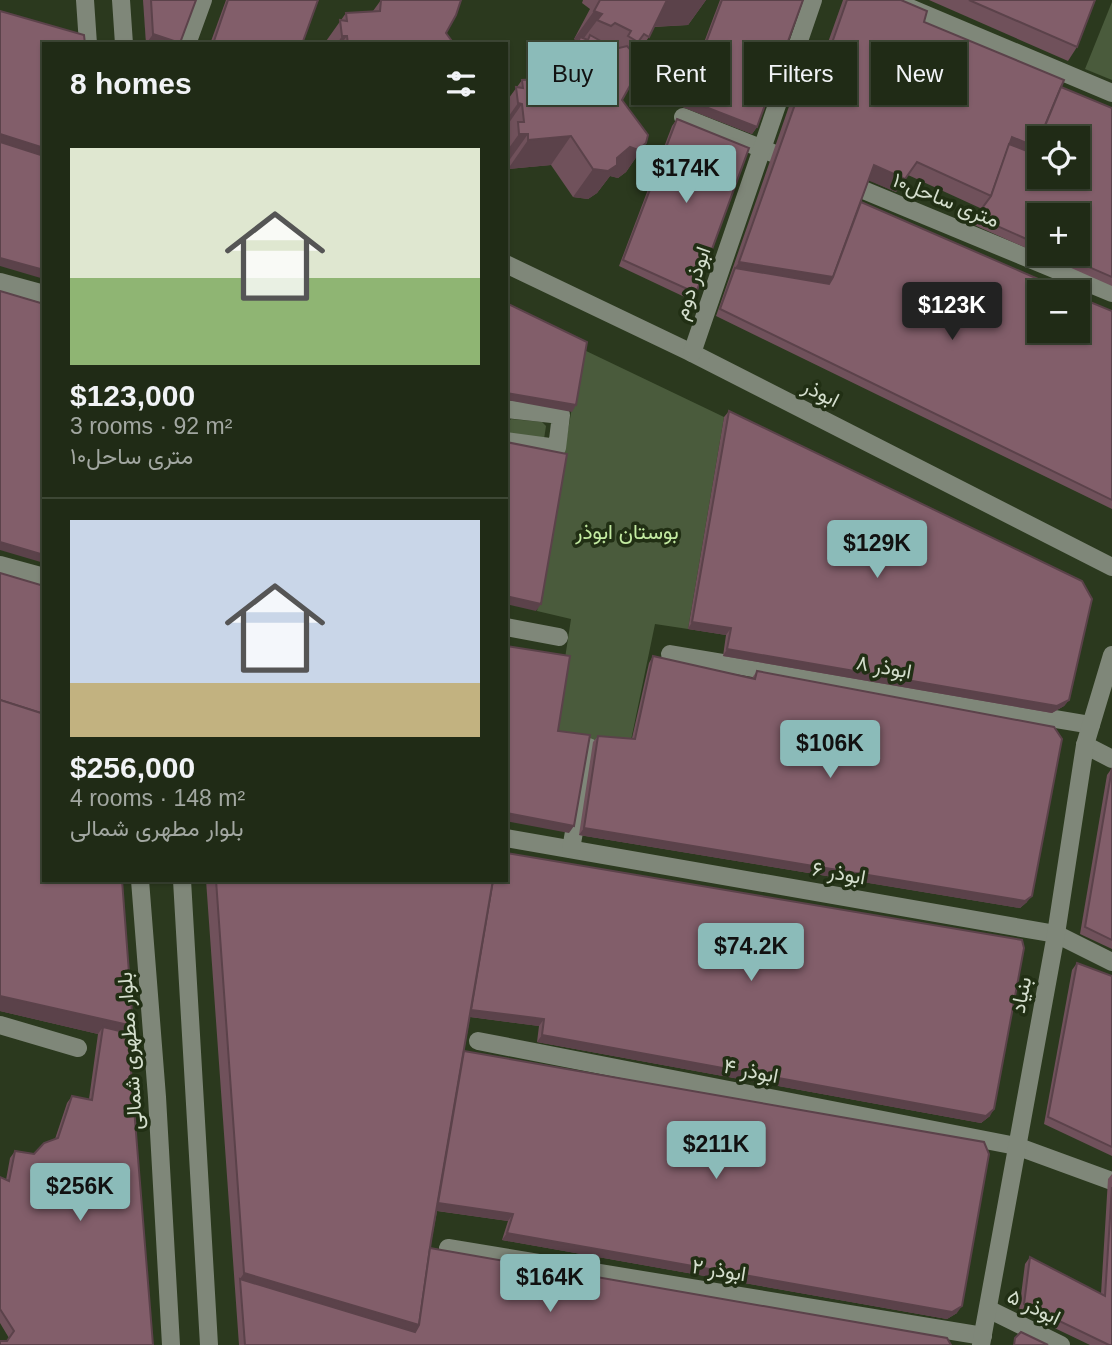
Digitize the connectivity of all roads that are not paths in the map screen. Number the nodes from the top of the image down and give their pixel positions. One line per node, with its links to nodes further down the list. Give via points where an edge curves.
1 (85, 0): 6 (street)
2 (121, 0): 7 (street)
3 (203, 0): 8 (street)
4 (813, 0): 11 (street, ابوذر دوم)
5 (891, 0): 9 (street)
6 (88, 42)
7 (124, 42)
8 (188, 42)
9 (1112, 93)
10 (683, 117): 11 (street, ۱۰متری ساحل)
11 (763, 149): 15 (street, ۱۰متری ساحل); 16 (street, ابوذر دوم)
12 (508, 265): 16 (street, ابوذر)
13 (0, 282): 14 (street)
14 (42, 293)
15 (1112, 293)
16 (692, 353): 20 (street, ابوذر)
17 (508, 409): 18 (street, via 561,415 557,448)
18 (508, 441)
19 (0, 565): 21 (street)
20 (1112, 567)
21 (42, 576)
22 (508, 628): 23 (street)
23 (559, 637)
24 (670, 654): 26 (street, ابوذر ۸)
25 (1112, 655): 26 (street, بنیاد)
26 (1091, 725): 27 (street, بنیاد)
27 (1085, 746): 29 (street); 34 (street, بنیاد)
28 (589, 747): 31 (street)
29 (1112, 759)
30 (508, 838): 31 (street, ابوذر ۶)
31 (571, 849): 34 (street, ابوذر ۶)
32 (140, 882): 44 (street, بلوار مطهری شمالی)
33 (181, 882): 45 (street)
34 (1056, 934): 35 (street, ابوذر ۶); 39 (street, بنیاد)
35 (1112, 962)
36 (0, 1025): 38 (street)
37 (478, 1041): 39 (street, ابوذر ۴)
38 (78, 1048)
39 (1016, 1146): 40 (street, ابوذر ۴); 42 (street, بنیاد)
40 (1112, 1181)
41 (448, 1248): 43 (street, ابوذر ۲)
42 (988, 1309): 43 (street, بنیاد); 46 (street, ابوذر ۵)
43 (982, 1340)
44 (171, 1345)
45 (209, 1345)
46 (1061, 1345)

